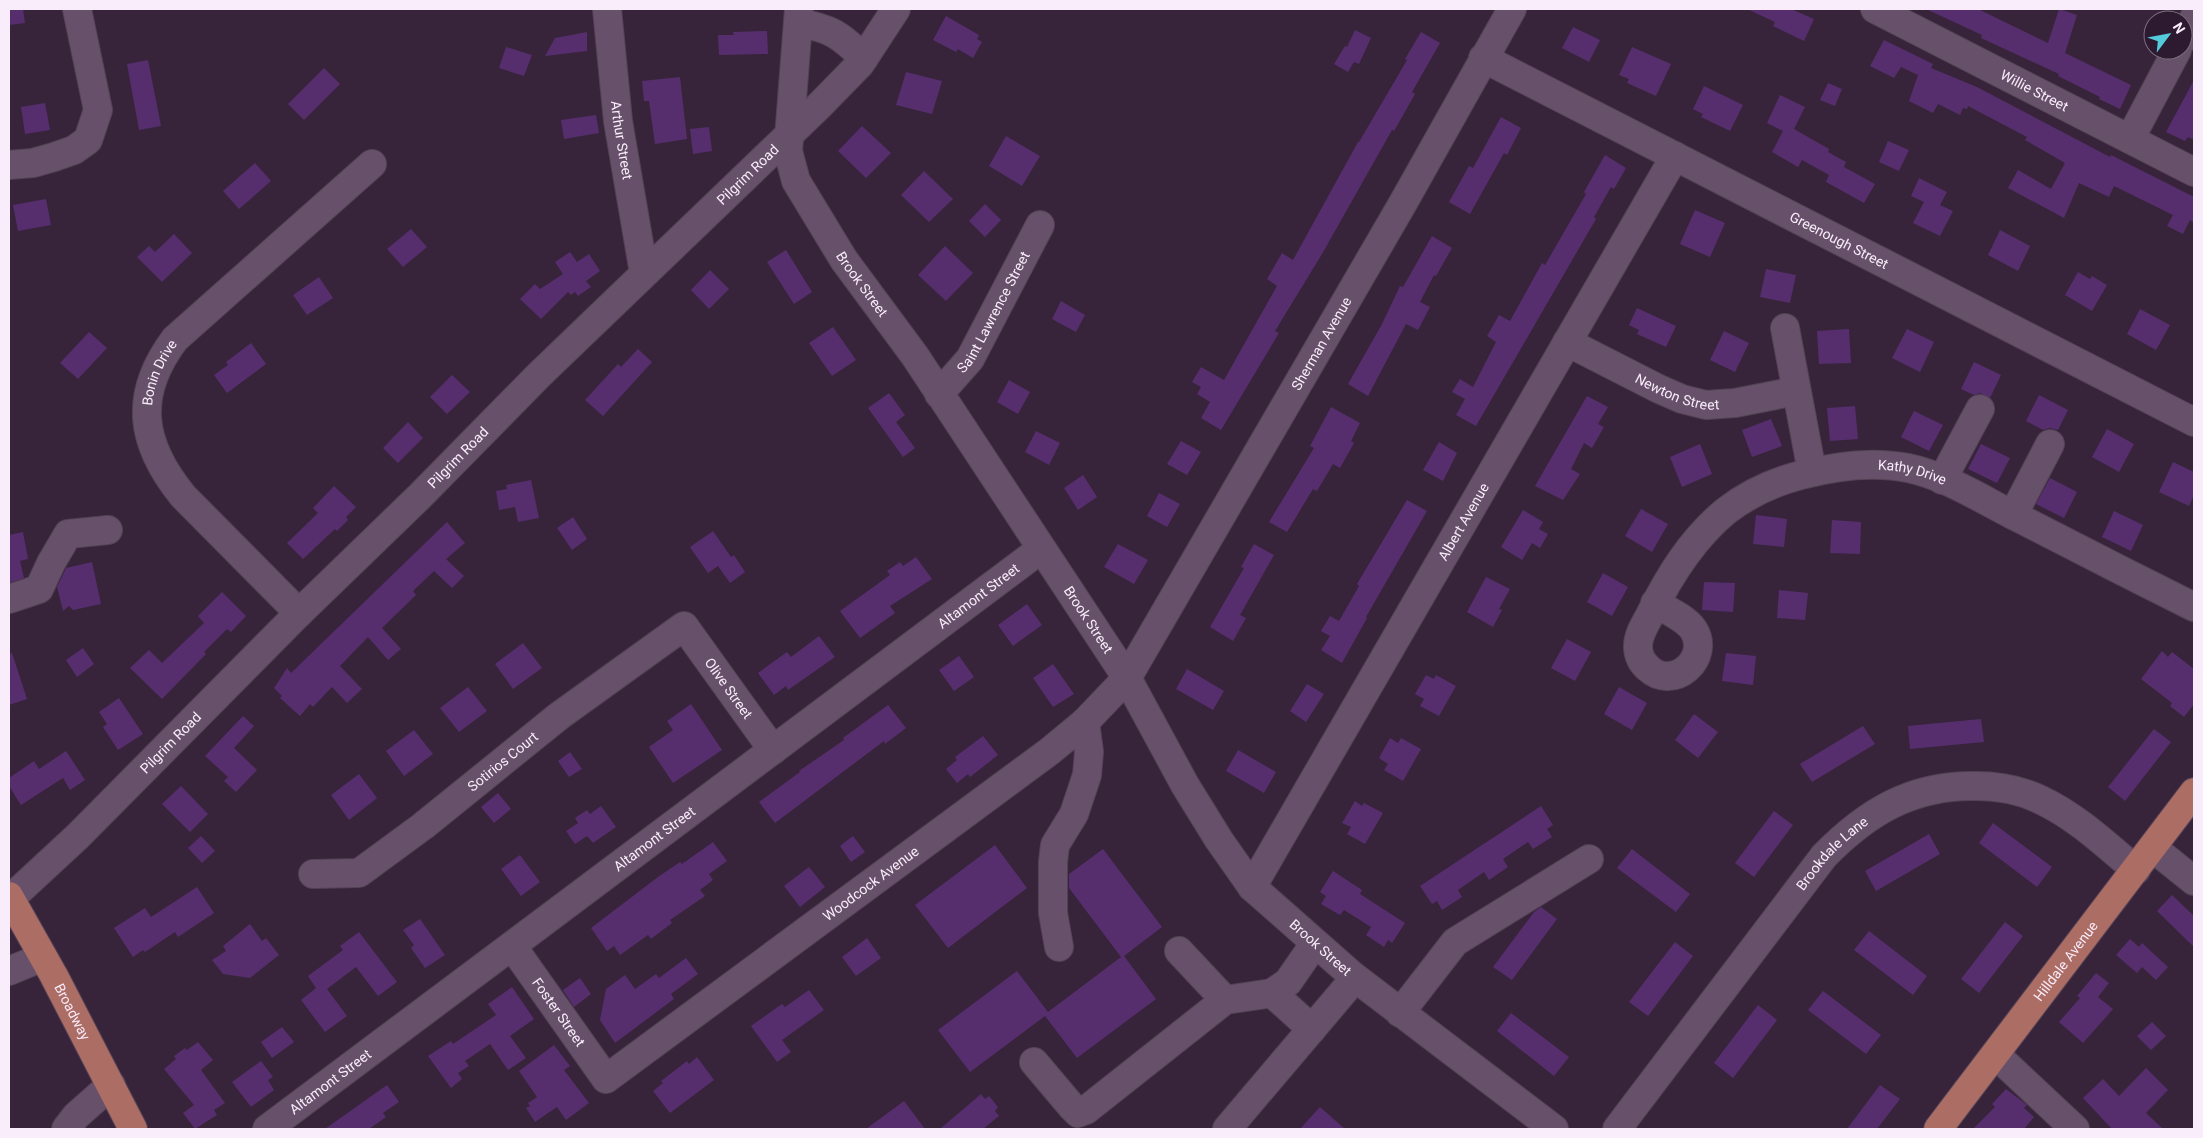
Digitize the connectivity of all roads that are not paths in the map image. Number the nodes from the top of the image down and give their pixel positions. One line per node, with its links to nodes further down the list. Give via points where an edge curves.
1 (77, 9): 14 (street, via 98,110 88,140 74,150 54,157)
2 (606, 9): 17 (street, Arthur Street, via 618,121)
3 (896, 9): 7 (street, Pilgrim Road)
4 (1512, 9): 8 (street, Sherman Avenue)
5 (1875, 9): 11 (street, Willie Street)
6 (798, 16): 7 (street, via 835,32); 10 (street, Brook Street)
7 (864, 58): 10 (street, Pilgrim Road)
8 (1483, 58): 12 (street, Greenough Street); 35 (street, Sherman Avenue, via 1403,203)
9 (2172, 60): 11 (street)
10 (789, 135): 17 (street, Pilgrim Road); 21 (street, Brook Street, via 788,150 796,181 844,260)
11 (2130, 139): 15 (street, Willie Street)
12 (1675, 156): 19 (street, Albert Avenue); 23 (street, Greenough Street)
13 (372, 164): 33 (street, Bonin Drive, via 176,339 164,354 150,391 146,413 156,456 167,476)
14 (9, 165)
15 (2194, 172)
16 (1040, 225): 21 (street, Saint Lawrence Street, via 970,359)
17 (644, 273): 33 (street, Pilgrim Road)
18 (1784, 328): 20 (street)
19 (1568, 342): 20 (street, Newton Street, via 1659,389 1706,405); 44 (street, Albert Avenue)
20 (1796, 391): 25 (street)
21 (940, 394): 29 (street, Brook Street)
22 (1980, 409): 26 (street)
23 (2194, 422)
24 (2050, 444): 27 (street)
25 (1812, 472): 26 (street, Kathy Drive, via 1884,465 1909,468); 31 (street, Kathy Drive, via 1758,490 1725,512 1695,541)
26 (1942, 480): 27 (street, Kathy Drive)
27 (2013, 516): 32 (street, Kathy Drive)
28 (108, 530): 30 (street, via 68,534 39,589)
29 (1041, 549): 35 (street, Brook Street); 37 (street, Altamont Street)
30 (9, 599)
31 (1655, 603)
32 (2194, 607)
33 (299, 613): 45 (street, Pilgrim Road, via 78,836)
34 (684, 626): 37 (street, Olive Street); 42 (street, Sotirios Court, via 559,716 423,826 359,873)
35 (1127, 678): 36 (street, Woodcock Avenue); 44 (street, Brook Street, via 1185,785)
36 (1085, 722): 48 (street, via 1089,752 1086,776 1074,814 1055,845 1053,913); 59 (street, Woodcock Avenue)
37 (773, 750): 47 (street, Altamont Street)
38 (2194, 792): 39 (main road, Hilldale Avenue)
39 (2153, 848): 41 (main road, Hilldale Avenue); 43 (street)
40 (1589, 859): 55 (street, via 1455,942)
41 (2136, 870): 57 (main road, Hilldale Avenue); 66 (street, Brookdale Lane, via 2075,820 2023,792 1968,786 1925,790 1906,797 1869,817 1824,856)
42 (313, 874)
43 (2194, 881)
44 (1252, 887): 46 (street, Brook Street)
45 (10, 897): 50 (main road, Broadway)
46 (1315, 943): 52 (street, Brook Street); 53 (street, via 1288,982)
47 (512, 946): 59 (street, Foster Street); 63 (street, Altamont Street)
48 (1059, 947)
49 (1179, 952): 54 (street)
50 (43, 957): 51 (street); 60 (main road, Broadway)
51 (9, 971)
52 (1355, 978): 55 (street, Brook Street); 56 (street)
53 (1272, 993): 54 (street); 56 (street)
54 (1225, 1000): 58 (street, via 1078,1113)
55 (1400, 1013): 65 (street, Brook Street)
56 (1312, 1029): 64 (street)
57 (1996, 1055): 67 (main road, Hilldale Avenue); 68 (street)
58 (1034, 1062)
59 (606, 1079)
60 (111, 1085): 61 (street); 62 (main road, Broadway)
61 (66, 1129)
62 (133, 1129)
63 (267, 1129)
64 (1227, 1129)
65 (1554, 1129)
66 (1617, 1129)
67 (1938, 1129)
68 (2075, 1129)

